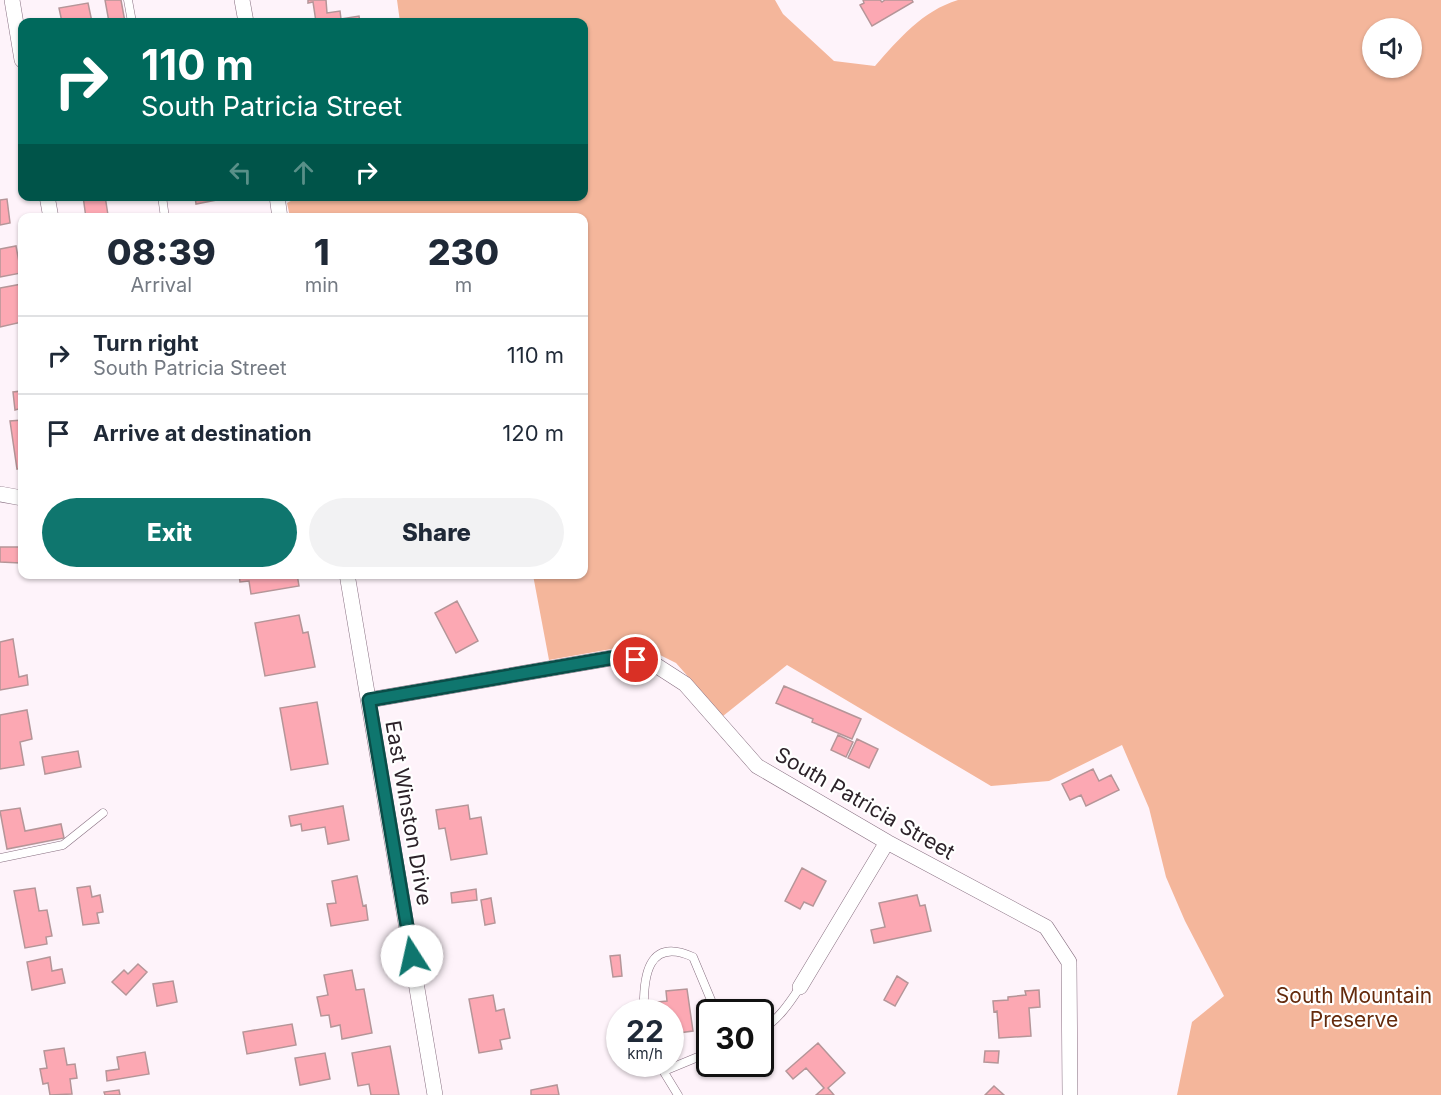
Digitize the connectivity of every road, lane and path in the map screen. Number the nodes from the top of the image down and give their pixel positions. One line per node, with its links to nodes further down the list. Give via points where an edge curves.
1 (12, 0): 6 (street)
2 (128, 0): 4 (lane)
3 (242, 0): 5 (street)
4 (131, 18)
5 (245, 18)
6 (18, 36)
7 (0, 494): 8 (street)
8 (18, 497)
9 (348, 579): 10 (street, East Winston Drive)
10 (369, 700): 12 (street, South Patricia Street, via 617,657 654,664 685,684 757,766); 19 (street, East Winston Drive)
11 (103, 813): 13 (lane, via 63,845)
12 (887, 842): 14 (street); 21 (street, South Patricia Street, via 1046,927 1069,962)
13 (0, 858)
14 (800, 987): 17 (lane)
15 (644, 999): 16 (lane, via 651,961 664,952 680,951 693,957)
16 (711, 999)
17 (774, 1022)
18 (668, 1077): 20 (lane)
19 (435, 1095)
20 (678, 1095)
21 (1070, 1095)

